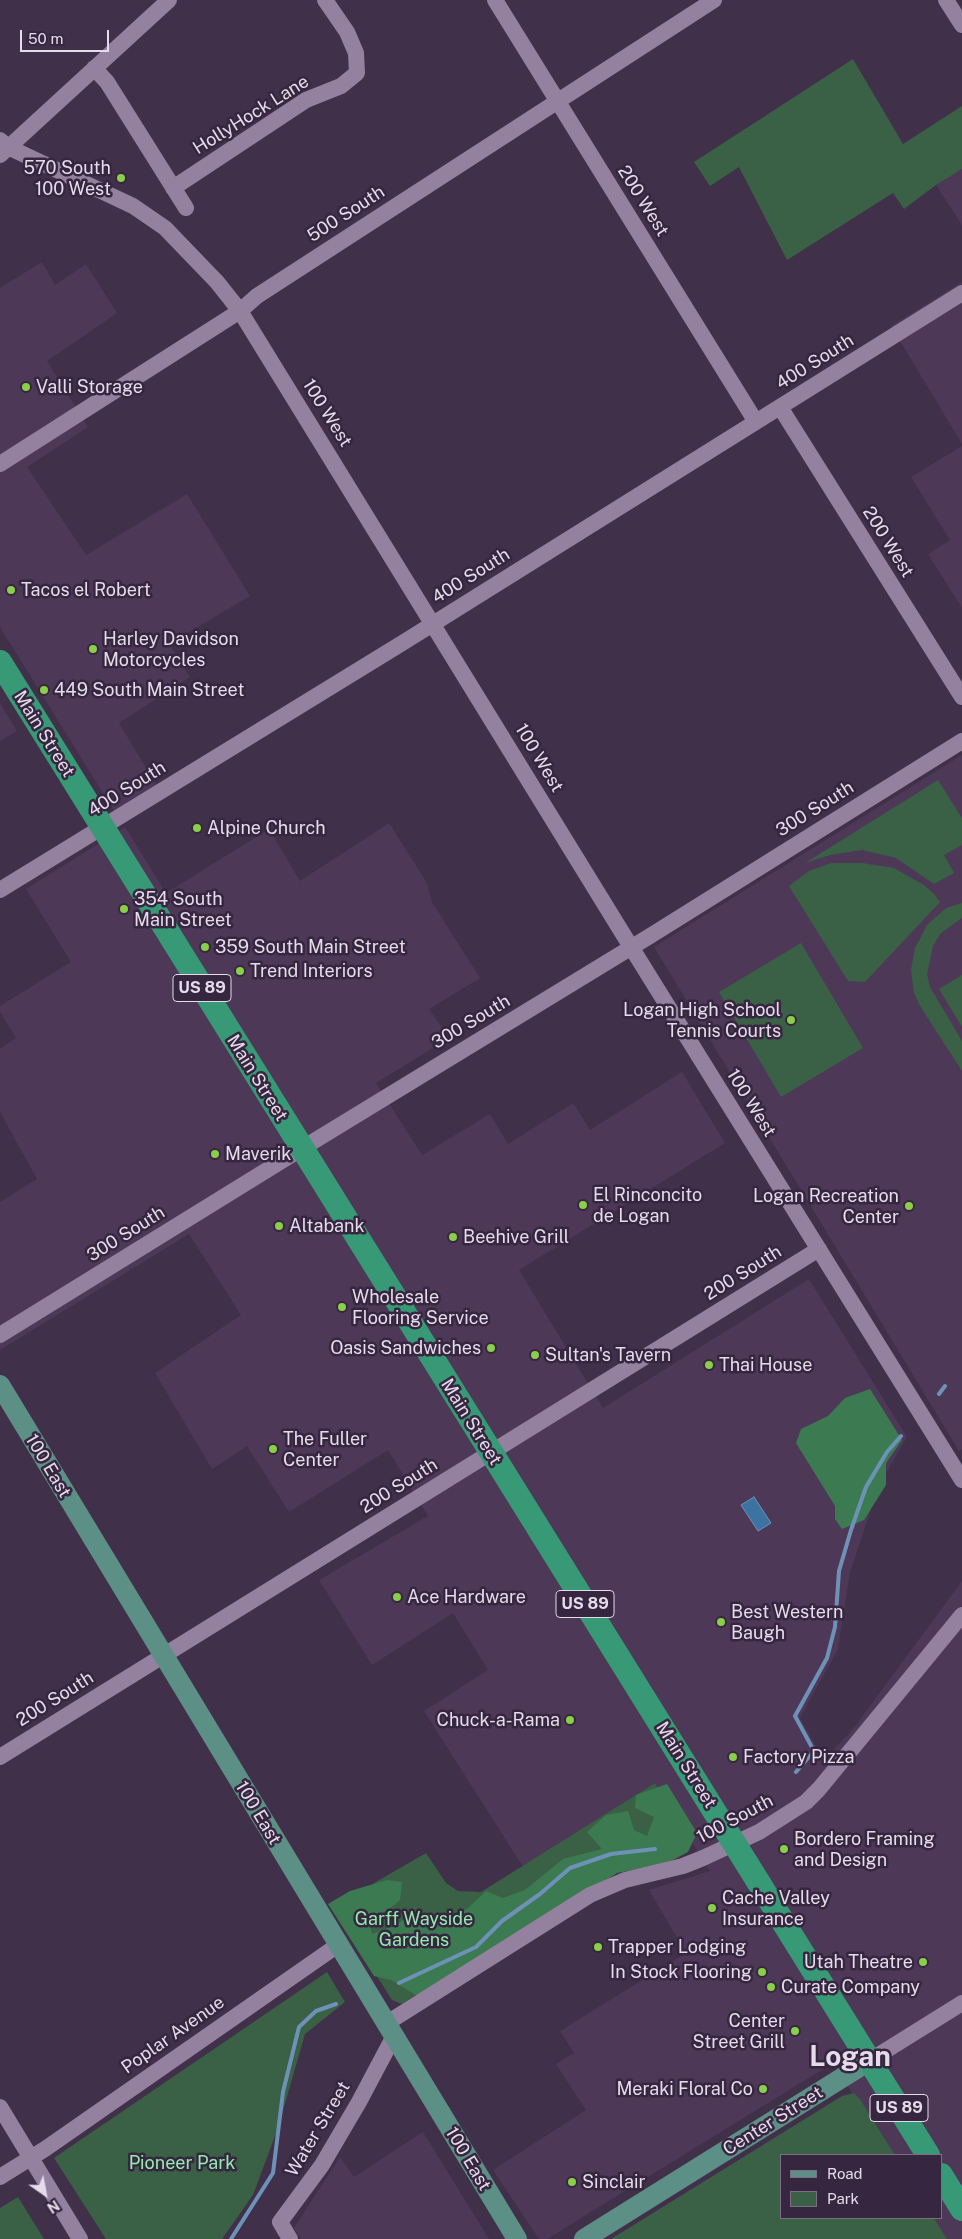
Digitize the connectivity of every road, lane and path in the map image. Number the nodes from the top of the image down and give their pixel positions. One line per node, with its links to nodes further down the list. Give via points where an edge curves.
1 (168, 0): 7 (street)
2 (325, 0): 10 (street, HollyHock Lane, via 347,32 356,53 357,73 341,86 306,100)
3 (495, 0): 8 (street, 200 West)
4 (714, 0): 8 (street, 500 South)
5 (946, 0): 6 (street)
6 (962, 25)
7 (94, 68): 9 (street); 10 (street, via 107,82)
8 (557, 100): 13 (street, 500 South, via 256,296); 15 (street, 200 West)
9 (3, 147): 13 (street, 100 West, via 133,206 165,228)
10 (173, 188): 11 (street)
11 (186, 208)
12 (962, 293): 14 (street, 400 South)
13 (240, 311): 16 (street, 500 South); 17 (street, 100 West)
14 (780, 407): 15 (street, 400 South); 19 (street, 200 West)
15 (756, 422): 17 (street, 400 South)
16 (0, 464)
17 (433, 624): 21 (street, 400 South); 23 (street, 100 West)
18 (0, 662): 21 (highway, Main Street / US 89)
19 (962, 697)
20 (962, 741): 23 (street, 300 South)
21 (103, 828): 22 (street, 400 South); 24 (highway, Main Street / US 89)
22 (0, 890)
23 (631, 947): 24 (street, 300 South); 25 (street, 100 West)
24 (301, 1149): 26 (street, 300 South); 28 (highway, Main Street / US 89)
25 (819, 1249): 28 (street, 200 South); 29 (street, 100 West)
26 (0, 1335)
27 (0, 1385): 31 (main road, 100 East)
28 (491, 1453): 31 (street, 200 South); 33 (highway, Main Street / US 89)
29 (962, 1480)
30 (962, 1615): 33 (street, 100 South, via 819,1789 806,1802)
31 (163, 1656): 32 (street, 200 South); 34 (main road, 100 East)
32 (0, 1757)
33 (735, 1844): 36 (street, 100 South, via 683,1866 625,1880 590,1895); 37 (highway, Main Street / US 89)
34 (341, 1949): 36 (main road, 100 East); 40 (street, Poplar Avenue)
35 (962, 2003): 37 (street, Center Street)
36 (387, 2023): 45 (street, Water Street, via 359,2102 322,2165 280,2222); 46 (main road, 100 East)
37 (869, 2060): 39 (highway, Main Street / US 89); 47 (main road, Center Street)
38 (0, 2107): 40 (street)
39 (927, 2154)
40 (31, 2158): 41 (street); 44 (street)
41 (0, 2177)
42 (942, 2177): 43 (highway)
43 (962, 2209)
44 (80, 2239)
45 (290, 2239)
46 (517, 2239)
47 (584, 2239)

